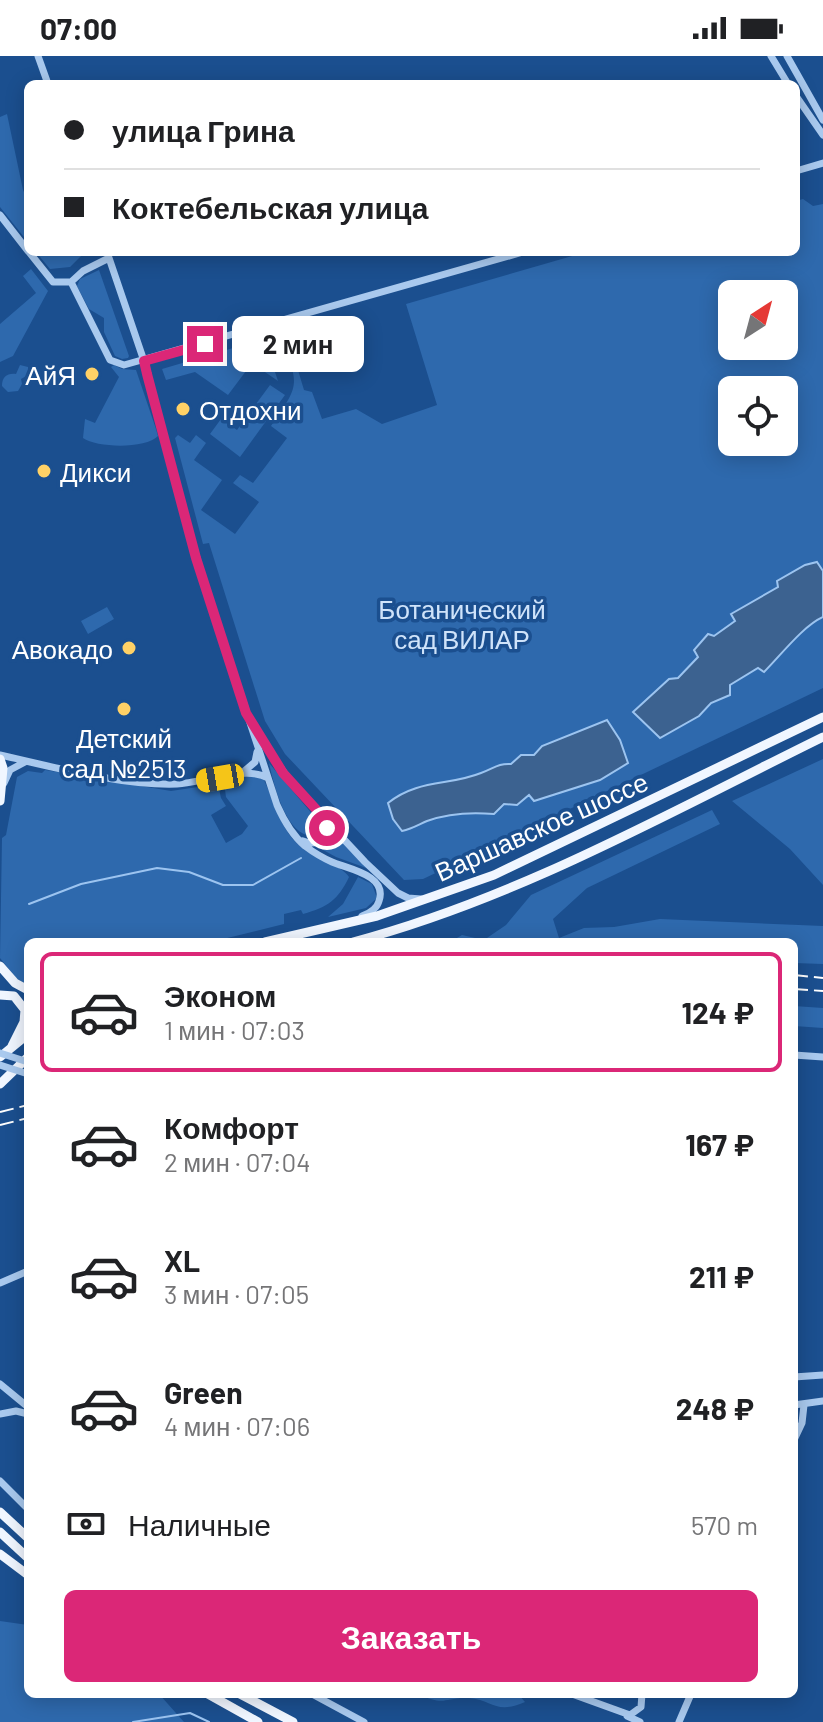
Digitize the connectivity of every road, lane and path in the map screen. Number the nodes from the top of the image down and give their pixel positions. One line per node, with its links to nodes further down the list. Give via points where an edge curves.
1 (38, 56): 4 (street)
2 (771, 56): 5 (street)
3 (787, 56): 7 (street)
4 (47, 80)
5 (786, 80)
6 (800, 102): 8 (street)
7 (823, 120)
8 (823, 135)
9 (823, 163): 10 (street)
10 (800, 170)
11 (0, 215): 12 (street)
12 (24, 246)
13 (32, 256): 17 (street, via 53,282)
14 (106, 256): 17 (street)
15 (108, 256): 18 (street)
16 (509, 256): 18 (street)
17 (71, 282): 18 (street, via 110,360 124,365)
18 (144, 361): 21 (street, via 196,558)
19 (823, 717): 31 (main road, Варшавское шоссе, via 544,853)
20 (823, 737): 34 (main road, Варшавское шоссе, via 523,883 453,912)
21 (261, 747): 24 (street); 26 (street, via 255,762); 29 (street)
22 (0, 757): 23 (street); 28 (main road)
23 (27, 761): 26 (street, via 161,784); 28 (street, via 10,770)
24 (264, 764): 25 (street); 27 (street)
25 (251, 773): 26 (street); 27 (street)
26 (241, 774)
27 (269, 780): 30 (street, via 282,817)
28 (1, 796)
29 (324, 818): 30 (street, via 326,833 318,842 305,843); 31 (street, via 398,893 415,899)
30 (295, 835): 32 (street, via 379,888 373,911)
31 (444, 894): 32 (main road, Варшавское шоссе)
32 (332, 926): 33 (main road, Варшавское шоссе)
33 (282, 938)
34 (366, 938)
35 (0, 966): 36 (main road)
36 (24, 987)
37 (0, 995): 38 (main road, via 14,996)
38 (24, 1009)
39 (24, 1022): 41 (main road)
40 (24, 1037): 41 (main road)
41 (12, 1046): 42 (main road)
42 (0, 1055): 45 (street, bridge)
43 (798, 1055): 44 (street)
44 (823, 1057)
45 (24, 1059)
46 (24, 1063): 49 (main road)
47 (0, 1065): 48 (street, bridge)
48 (24, 1073)
49 (0, 1084)
50 (24, 1273): 51 (street)
51 (0, 1283)
52 (823, 1375): 53 (street)
53 (798, 1377)
54 (0, 1384): 56 (street)
55 (823, 1401): 58 (street)
56 (24, 1403)
57 (798, 1405): 58 (street)
58 (804, 1405): 61 (street)
59 (24, 1413): 60 (street)
60 (0, 1414)
61 (798, 1432)
62 (0, 1481): 63 (street)
63 (24, 1505)
64 (0, 1512): 66 (main road)
65 (0, 1532): 68 (main road)
66 (24, 1534)
67 (0, 1554): 69 (main road)
68 (24, 1554)
69 (24, 1572)
70 (214, 1698): 77 (main road)
71 (248, 1698): 78 (main road)
72 (319, 1698): 79 (street)
73 (582, 1698): 76 (street)
74 (643, 1698): 76 (street, via 637,1713)
75 (689, 1698): 81 (street)
76 (621, 1714): 80 (street)
77 (258, 1722)
78 (293, 1722)
79 (364, 1722)
80 (640, 1722)
81 (679, 1722)

